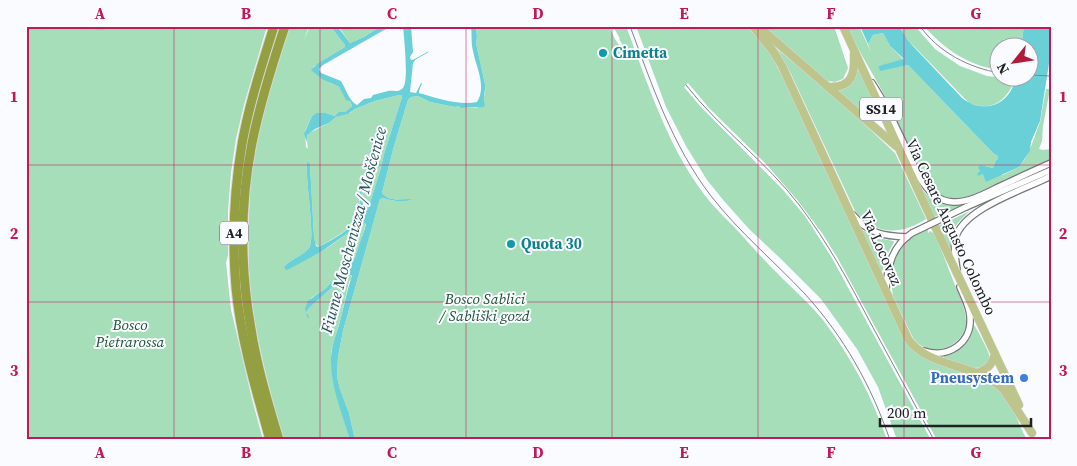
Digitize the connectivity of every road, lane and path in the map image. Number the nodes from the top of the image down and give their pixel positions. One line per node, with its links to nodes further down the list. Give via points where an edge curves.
1 (274, 26): 22 (highway, A4, via 242,142 234,233 242,332)
2 (285, 26): 23 (highway, A4, via 268,75 251,145 243,233 245,288 251,330)
3 (753, 26): 13 (main road, Via Locovaz, via 782,66)
4 (758, 26): 8 (main road)
5 (843, 26): 6 (main road, Via Cesare Augusto Colombo / SS14)
6 (854, 50): 7 (main road, Via Cesare Augusto Colombo / SS14); 8 (main road, via 850,80 841,86)
7 (863, 69): 9 (main road, Via Cesare Augusto Colombo / SS14); 10 (street, via 886,106 926,189 938,198 964,202)
8 (829, 87): 9 (main road)
9 (899, 149): 15 (main road, Via Cesare Augusto Colombo / SS14)
10 (1051, 163)
11 (1051, 170): 14 (street, bridge)
12 (1051, 176): 16 (street, via 989,204 962,226 954,239)
13 (849, 210): 14 (street, via 871,231 887,236); 18 (main road, Via Locovaz)
14 (909, 235): 17 (street, via 892,256)
15 (954, 267): 16 (main road, Via Cesare Augusto Colombo); 17 (street, Via Locovaz, via 971,319 964,341 947,352 927,352 912,341)
16 (959, 277): 19 (main road, Via Cesare Augusto Colombo)
17 (886, 280): 18 (street)
18 (886, 292): 20 (main road, Via Locovaz, via 912,346 930,357)
19 (995, 354): 20 (main road, via 990,365); 21 (main road, Via Cesare Augusto Colombo)
20 (976, 373): 21 (main road, Via Locovaz, via 1004,390)
21 (1033, 436)
22 (270, 440)
23 (279, 440)

